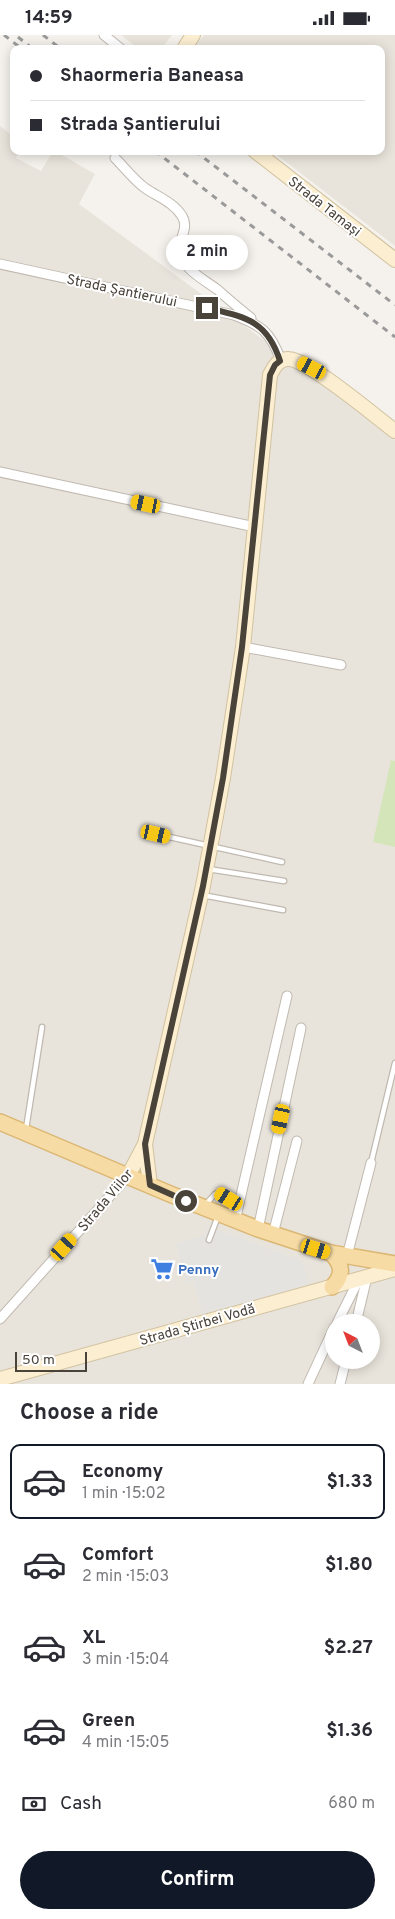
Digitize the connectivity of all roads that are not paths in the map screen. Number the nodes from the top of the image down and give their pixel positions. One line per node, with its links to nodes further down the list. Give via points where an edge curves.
1 (104, 35): 2 (street)
2 (116, 45)
3 (260, 155): 5 (main road, Strada Tamași)
4 (115, 158): 7 (street, via 140,183 166,200 181,215 185,225 180,251 195,274)
5 (395, 260)
6 (0, 264): 7 (street, Strada Șantierului, via 207,308)
7 (257, 324): 8 (street, Strada Șantierului, via 269,335)
8 (280, 361): 9 (main road, via 288,358 312,368); 11 (main road, Strada Viilor, via 270,375)
9 (395, 431)
10 (0, 472): 11 (street)
11 (255, 527): 12 (main road, Strada Viilor)
12 (242, 647): 13 (street); 15 (main road, Strada Viilor)
13 (340, 665)
14 (156, 834): 15 (lane)
15 (210, 847): 16 (lane); 17 (main road, Strada Viilor)
16 (282, 862)
17 (206, 868): 18 (lane); 19 (main road, Strada Viilor)
18 (284, 881)
19 (201, 895): 20 (lane); 28 (main road, Strada Viilor)
20 (283, 910)
21 (287, 996): 32 (street)
22 (42, 1027): 26 (lane)
23 (301, 1028): 33 (street)
24 (395, 1063): 29 (lane)
25 (0, 1122): 26 (main road)
26 (25, 1133): 30 (main road)
27 (297, 1141): 34 (street)
28 (145, 1144): 30 (main road, Strada Viilor); 31 (main road, Strada Viilor)
29 (371, 1163): 37 (street)
30 (128, 1177): 31 (main road); 44 (street, Strada Viilor)
31 (150, 1185): 32 (main road)
32 (228, 1218): 33 (main road); 35 (lane)
33 (258, 1229): 34 (main road)
34 (273, 1234): 36 (main road)
35 (209, 1240)
36 (331, 1253): 37 (main road); 41 (main road, via 342,1269)
37 (347, 1256): 38 (main road)
38 (395, 1265)
39 (395, 1269): 40 (main road, Strada Știrbei Vodă)
40 (363, 1278): 41 (main road, Strada Știrbei Vodă); 42 (street); 43 (street)
41 (332, 1287): 47 (main road, Strada Știrbei Vodă)
42 (341, 1314)
43 (357, 1314)
44 (0, 1319)
45 (325, 1347): 48 (street)
46 (344, 1369): 49 (street)
47 (0, 1379)
48 (308, 1384)
49 (340, 1384)

